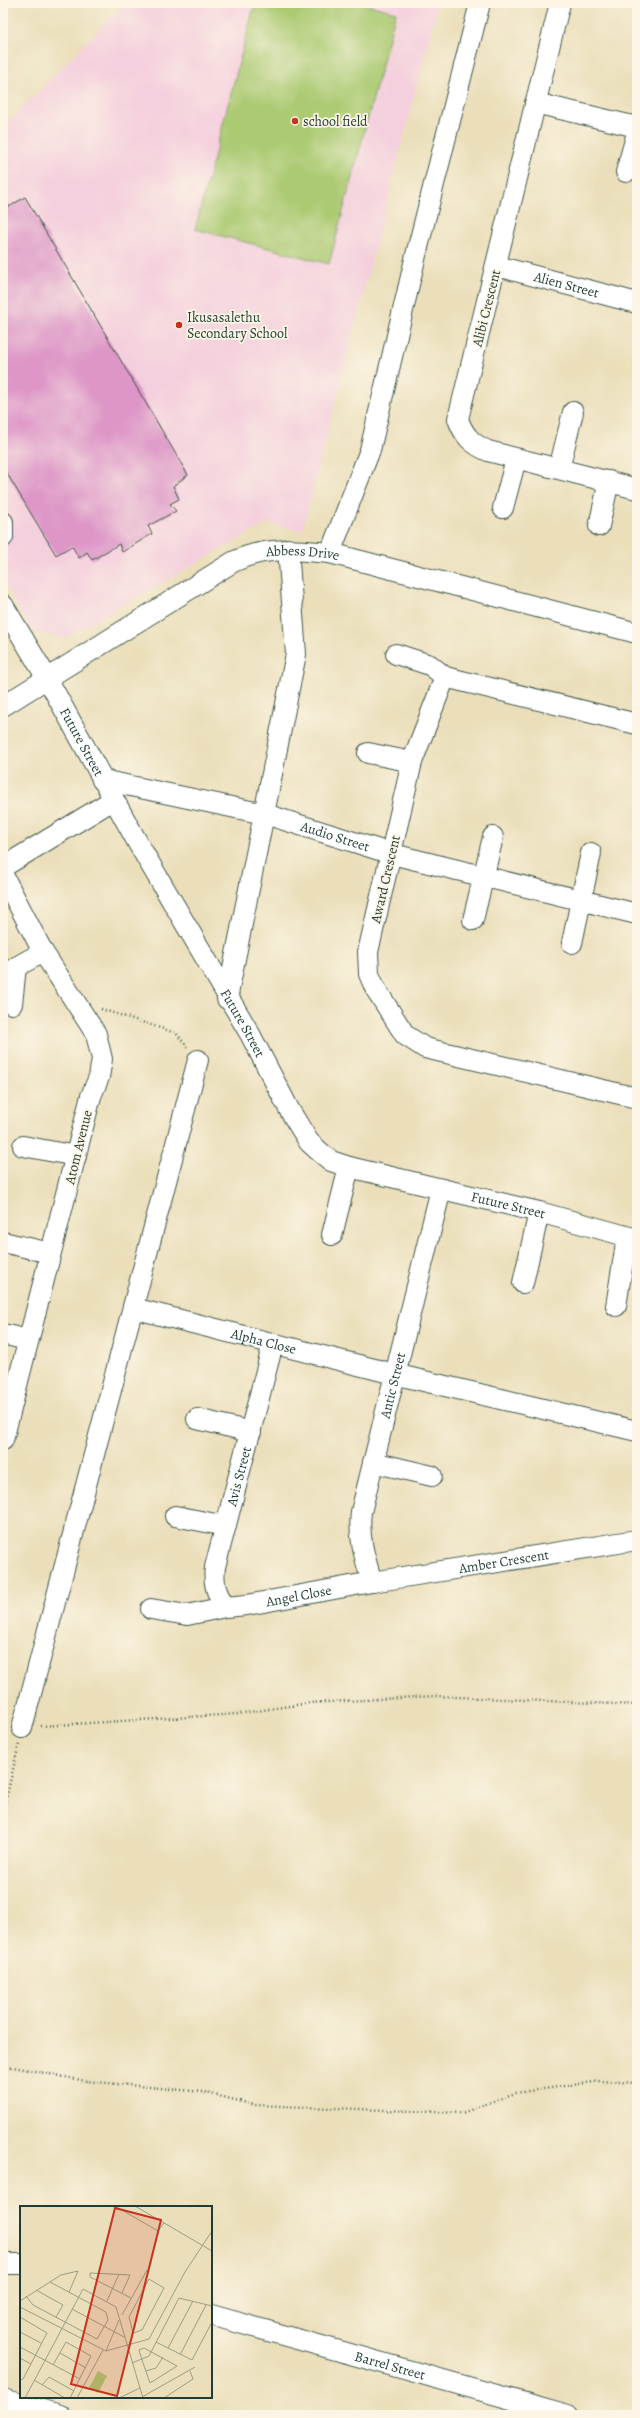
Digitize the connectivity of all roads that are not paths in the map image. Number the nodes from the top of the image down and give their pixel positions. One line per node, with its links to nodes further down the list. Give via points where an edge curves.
1 (480, 3): 19 (street, via 370,450)
2 (560, 3): 3 (street, Alibi Crescent)
3 (535, 104): 4 (street); 7 (street, Alibi Crescent)
4 (637, 127)
5 (637, 133): 6 (street)
6 (626, 172)
7 (497, 266): 8 (street, Alien Street); 10 (street, Alibi Crescent, via 458,419 462,431 478,446)
8 (637, 302)
9 (573, 412): 11 (street)
10 (516, 459): 11 (street, Alibi Crescent); 14 (street)
11 (559, 469): 12 (street, Alibi Crescent)
12 (610, 482): 13 (street, Alibi Crescent); 16 (street)
13 (637, 489)
14 (503, 508)
15 (3, 522): 17 (street)
16 (599, 526)
17 (3, 537)
18 (288, 549): 19 (street, Abbess Drive); 24 (street, Abbess Drive, via 257,553 233,562); 31 (street, via 296,654)
19 (330, 553): 21 (street, Abbess Drive)
20 (3, 605): 24 (street, Future Street)
21 (637, 633)
22 (396, 654): 23 (street, via 430,665)
23 (445, 677): 26 (street); 28 (street, Award Crescent)
24 (48, 680): 25 (street, Abbess Drive); 29 (street, Future Street)
25 (3, 706)
26 (637, 724)
27 (368, 753): 28 (street)
28 (412, 762): 34 (street, Award Crescent)
29 (102, 780): 30 (street, Future Street); 31 (street, Audio Street)
30 (113, 800): 35 (street); 43 (street, Future Street)
31 (265, 814): 34 (street, Audio Street); 43 (street)
32 (493, 837): 37 (street)
33 (591, 853): 38 (street)
34 (392, 854): 37 (street, Audio Street); 46 (street, Award Crescent, via 367,963 375,988 405,1035 425,1048)
35 (3, 867)
36 (3, 875): 42 (street, Atom Avenue)
37 (484, 877): 38 (street, Audio Street); 40 (street)
38 (581, 900): 39 (street, Audio Street); 41 (street)
39 (637, 914)
40 (473, 920)
41 (572, 943)
42 (43, 952): 44 (street, via 16,967); 48 (street, Atom Avenue, via 96,1034 102,1059)
43 (227, 999): 49 (street, Future Street, via 250,1034 309,1142 331,1161)
44 (12, 1004)
45 (198, 1060): 58 (street)
46 (637, 1098)
47 (23, 1146): 48 (street)
48 (76, 1156): 55 (street, Atom Avenue)
49 (349, 1167): 50 (street, Future Street); 52 (street)
50 (441, 1189): 51 (street, Future Street); 62 (street, Antic Street)
51 (539, 1212): 53 (street, Future Street); 56 (street)
52 (332, 1235)
53 (632, 1238): 57 (street)
54 (3, 1242): 55 (street)
55 (50, 1253): 60 (street, Atom Avenue)
56 (523, 1283)
57 (616, 1306)
58 (133, 1308): 61 (street, Alpha Close); 75 (street)
59 (3, 1334): 60 (street)
60 (28, 1340): 66 (street, Atom Avenue)
61 (273, 1344): 62 (street, Alpha Close); 65 (street, Avis Street)
62 (394, 1374): 64 (street); 67 (street, Antic Street)
63 (197, 1419): 65 (street)
64 (637, 1431)
65 (251, 1432): 70 (street, Avis Street)
66 (3, 1436)
67 (373, 1462): 68 (street); 72 (street, Antic Street, via 359,1528)
68 (432, 1476)
69 (175, 1516): 70 (street)
70 (226, 1526): 73 (street, Avis Street, via 213,1582)
71 (637, 1540): 72 (street, Amber Crescent)
72 (372, 1582): 73 (street, Angel Close)
73 (225, 1607): 74 (street, Angel Close, via 187,1615)
74 (151, 1609)
75 (22, 1728)
76 (3, 2264): 77 (street)
77 (20, 2264)
78 (212, 2316): 81 (street, Barrel Street)
79 (3, 2399): 80 (street)
80 (60, 2415)
81 (568, 2415)

